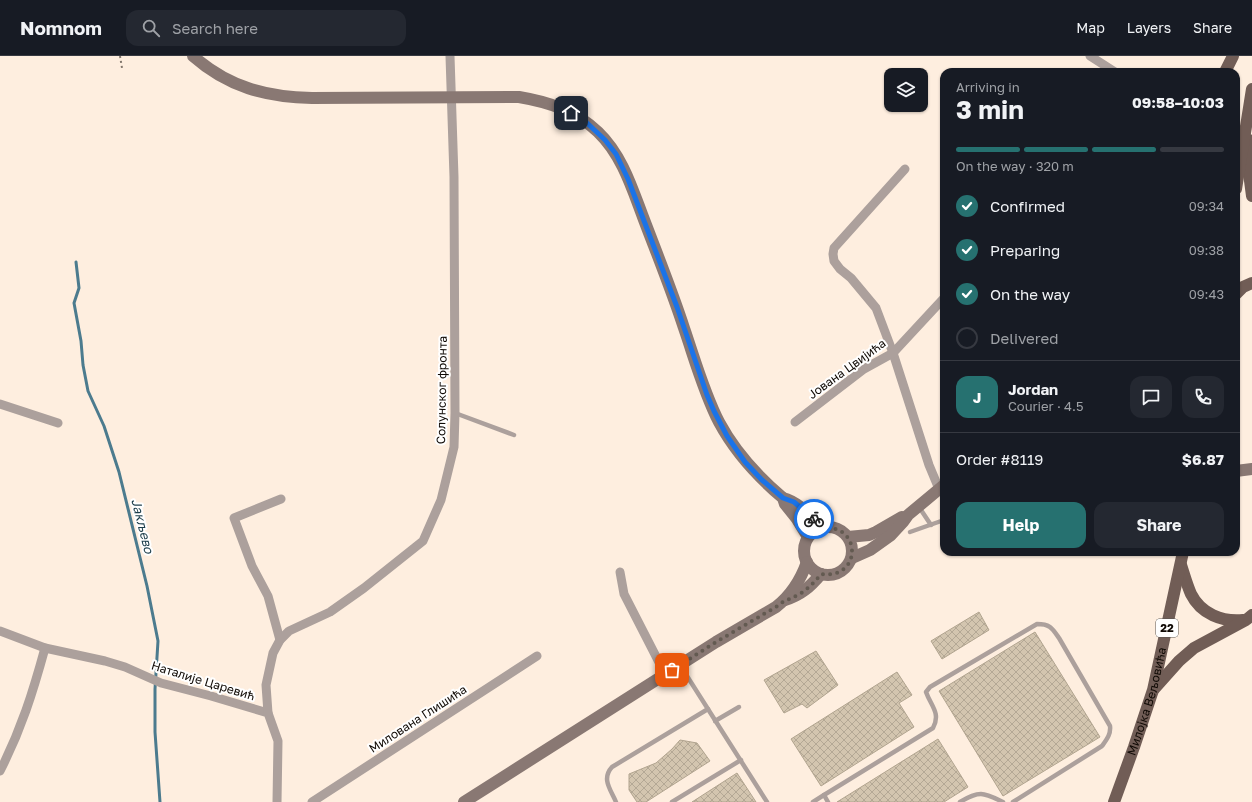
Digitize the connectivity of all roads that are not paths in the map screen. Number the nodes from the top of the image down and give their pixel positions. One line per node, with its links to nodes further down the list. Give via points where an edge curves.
1 (193, 56): 8 (main road, via 222,77 272,95 312,98)
2 (450, 56): 8 (street, Солунског фронта)
3 (1090, 56): 5 (street)
4 (1233, 56): 6 (main road)
5 (1109, 68)
6 (1227, 68)
7 (1252, 89): 9 (main road)
8 (452, 97): 18 (street, Солунског фронта); 26 (main road, via 520,96 555,105 586,122 611,146 628,179 714,411 745,462)
9 (1245, 128): 10 (main road); 12 (main road, via 1249,139)
10 (1240, 162)
11 (905, 170): 16 (street, via 834,248 833,254 834,261 840,269 852,278 876,308)
12 (1252, 196)
13 (1252, 283): 14 (main road)
14 (1240, 290)
15 (940, 302): 16 (street, Јована Цвијића)
16 (893, 353): 19 (street, Јована Цвијића, via 864,369); 24 (street, via 927,457)
17 (0, 404): 20 (street)
18 (454, 413): 21 (lane); 45 (street, Солунског фронта, via 454,447 441,500 423,541 330,612 289,631)
19 (795, 422)
20 (58, 423)
21 (514, 435)
22 (1252, 469): 23 (main road)
23 (1240, 471)
24 (940, 485)
25 (940, 490): 28 (main road)
26 (783, 498): 32 (main road, via 800,507); 34 (main road)
27 (281, 499): 45 (street, via 234,518 252,566 268,596)
28 (918, 507): 29 (main road); 31 (lane)
29 (908, 515): 35 (main road, via 869,535); 37 (main road, via 882,542)
30 (940, 521): 31 (lane)
31 (931, 524): 33 (lane)
32 (823, 528): 34 (main road); 35 (main road, via 837,529)
33 (910, 532)
34 (808, 537): 38 (main road, via 804,549)
35 (848, 537): 37 (main road, via 853,550)
36 (1182, 556): 39 (main road, Милојка Вељовића / 22)
37 (852, 558): 41 (main road, via 837,574)
38 (807, 562): 41 (main road, via 810,568); 42 (main road, via 801,577)
39 (1180, 565): 43 (main road, via 1192,595 1206,611 1228,620); 50 (main road, Милојка Вељовића / 22)
40 (620, 572): 49 (street, via 624,594)
41 (821, 574): 42 (main road, via 808,588)
42 (785, 600): 48 (main road)
43 (1250, 617): 50 (main road, via 1194,648)
44 (0, 631): 46 (street, Наталије Царевић)
45 (280, 640): 53 (street, Солунског фронта, via 273,653 266,685)
46 (45, 648): 53 (street, Наталије Царевић, via 105,661 161,683); 56 (street, via 31,700)
47 (537, 656): 59 (street, Милована Глишића)
48 (680, 665): 49 (main road); 52 (lane)
49 (665, 674): 60 (main road)
50 (1153, 690): 69 (main road, Милојка Вељовића / 22)
51 (739, 707): 54 (lane)
52 (708, 709): 54 (lane); 61 (lane, via 612,767 606,779)
53 (268, 714): 58 (street, via 278,741)
54 (715, 721): 55 (lane)
55 (740, 760): 62 (lane); 63 (lane)
56 (0, 771)
57 (824, 796): 64 (lane); 65 (lane); 68 (lane, via 932,728 937,714 926,692 930,686 1037,624 1045,624 1060,638 1110,726 1110,732 1102,746)
58 (277, 802)
59 (312, 802)
60 (464, 802)
61 (616, 802)
62 (672, 802)
63 (767, 802)
64 (813, 802)
65 (828, 802)
66 (960, 802): 67 (lane, via 978,794 986,794)
67 (1003, 802)
68 (1013, 802)
69 (1114, 802)

